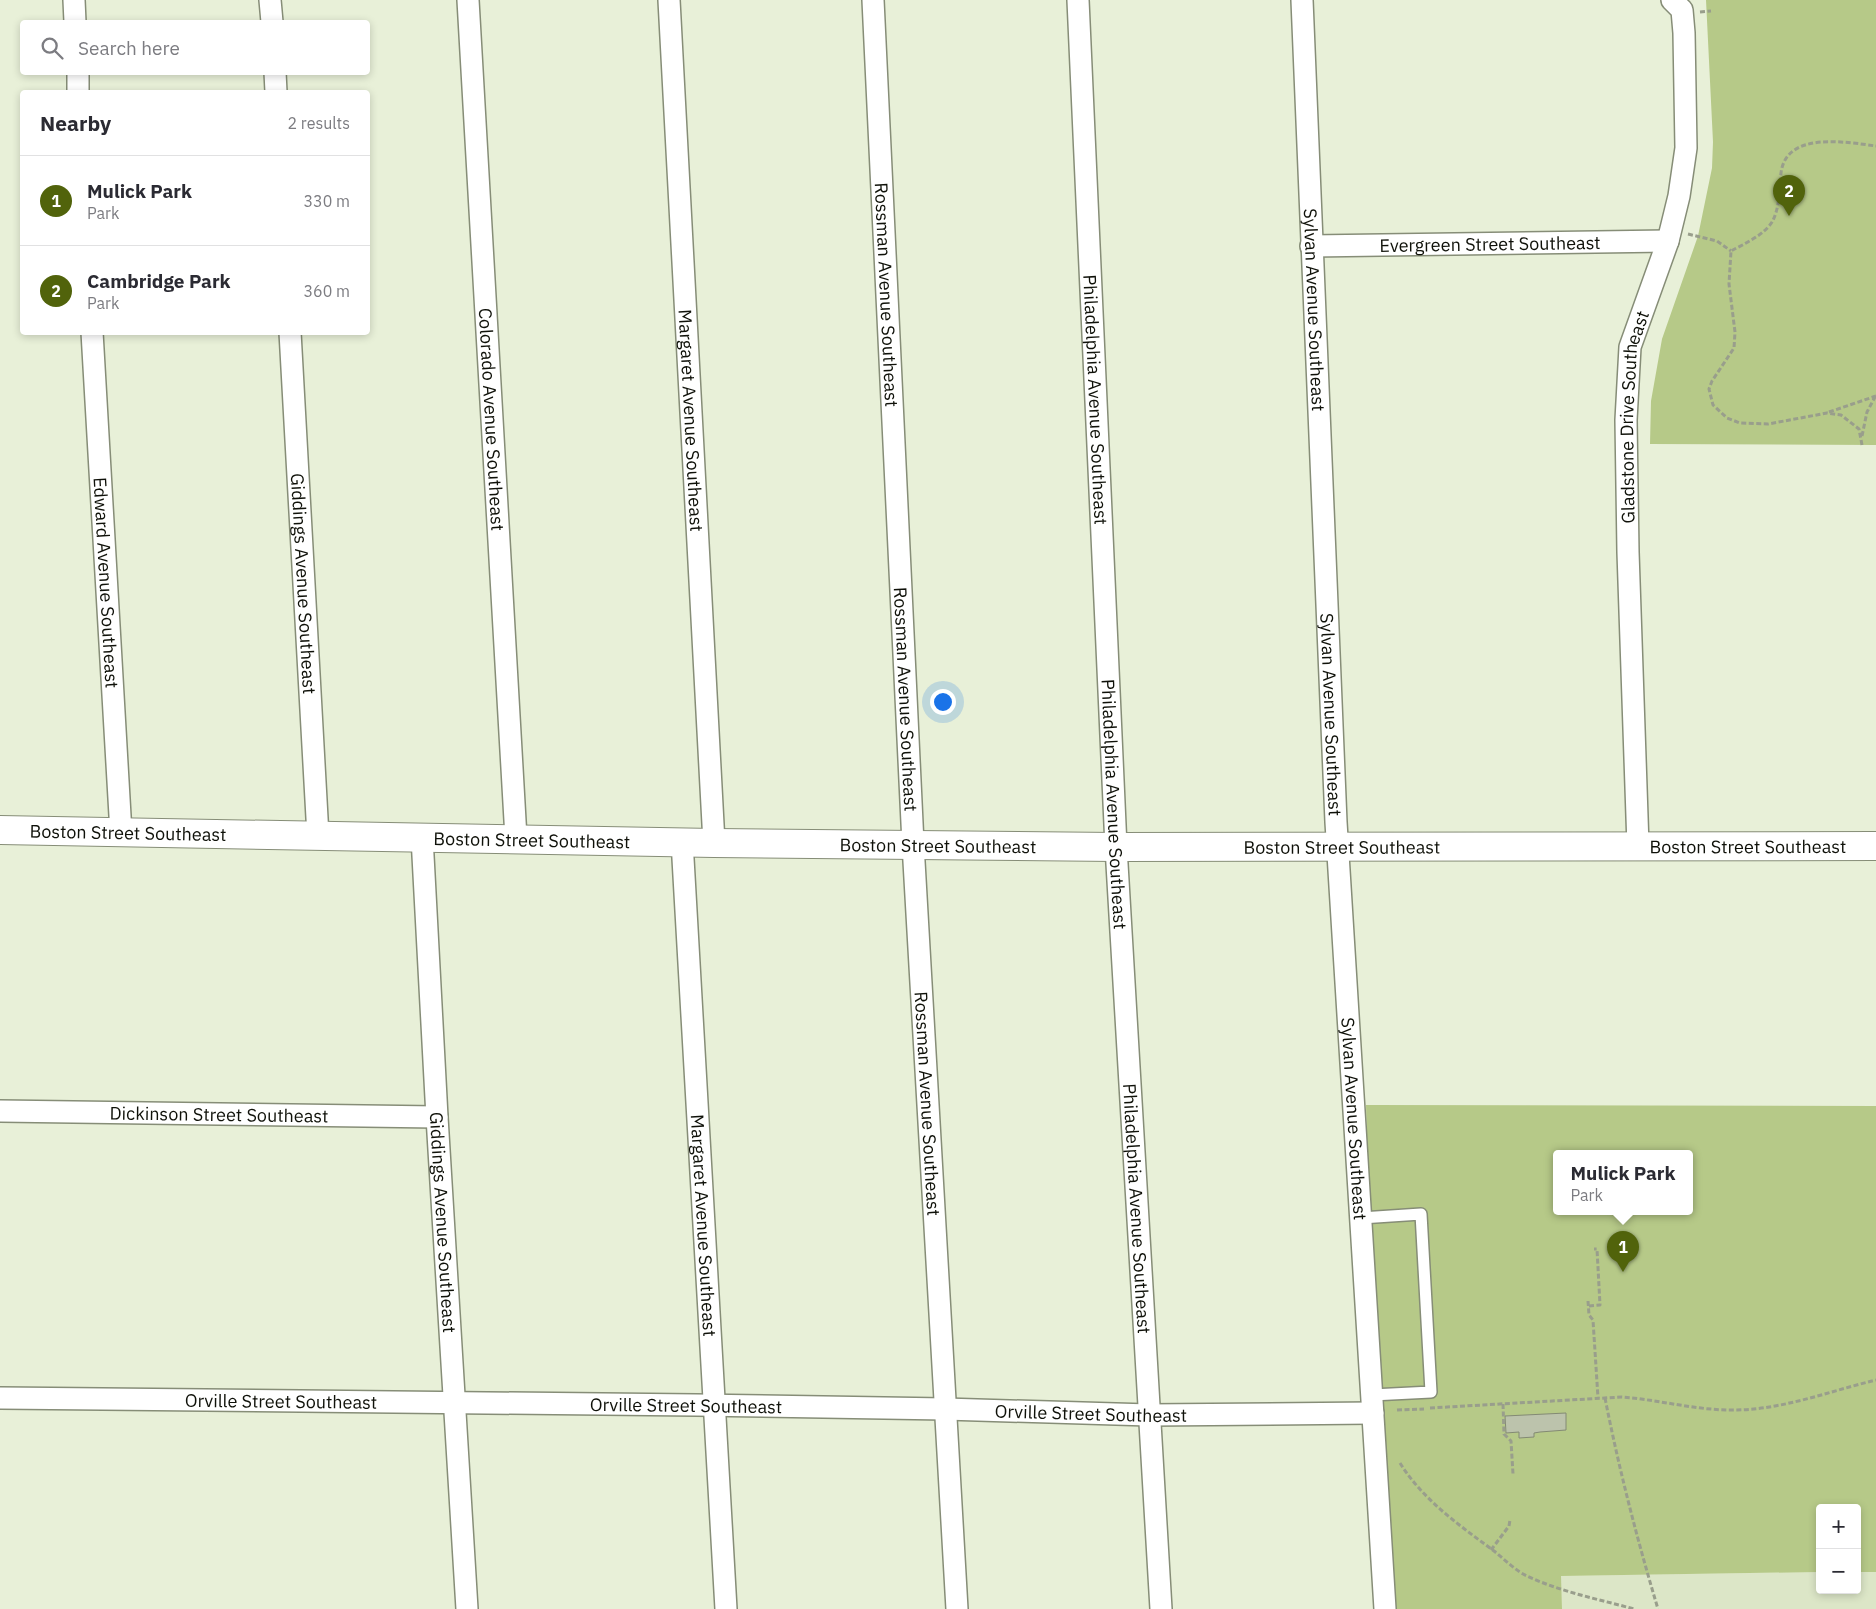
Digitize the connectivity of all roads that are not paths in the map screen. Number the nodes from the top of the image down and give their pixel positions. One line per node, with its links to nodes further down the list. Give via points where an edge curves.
1 (74, 0): 9 (street)
2 (270, 0): 10 (street)
3 (468, 0): 23 (street, Colorado Avenue Southeast)
4 (669, 0): 25 (street, Margaret Avenue Southeast)
5 (873, 0): 26 (street, Rossman Avenue Southeast)
6 (1078, 0): 30 (street, Philadelphia Avenue Southeast)
7 (1302, 0): 16 (street, Sylvan Avenue Southeast)
8 (1672, 0): 15 (street, Gladstone Drive Southeast, via 1682,10 1686,148)
9 (75, 20)
10 (272, 20)
11 (78, 75): 13 (street)
12 (275, 75): 14 (street)
13 (78, 90)
14 (276, 90)
15 (1669, 236): 16 (street, Evergreen Street Southeast); 28 (street, Gladstone Drive Southeast, via 1630,347 1626,420)
16 (1311, 246): 27 (street, Sylvan Avenue Southeast)
17 (92, 335): 20 (street, Edward Avenue Southeast)
18 (290, 335): 21 (street, Giddings Avenue Southeast)
19 (0, 830): 20 (street, Boston Street Southeast)
20 (121, 833): 21 (street, Boston Street Southeast)
21 (318, 836): 22 (street, Boston Street Southeast)
22 (422, 837): 23 (street, Boston Street Southeast); 32 (street, Giddings Avenue Southeast)
23 (516, 838): 24 (street, Boston Street Southeast)
24 (682, 841): 25 (street, Boston Street Southeast); 37 (street, Margaret Avenue Southeast)
25 (714, 842): 26 (street, Boston Street Southeast)
26 (912, 844): 30 (street, Boston Street Southeast); 38 (street, Rossman Avenue Southeast)
27 (1338, 846): 28 (street, Boston Street Southeast); 30 (street, Boston Street Southeast); 33 (street, Sylvan Avenue Southeast)
28 (1638, 846): 29 (street, Boston Street Southeast)
29 (1876, 846)
30 (1116, 847): 39 (street, Philadelphia Avenue Southeast)
31 (0, 1111): 32 (street, Dickinson Street Southeast)
32 (437, 1117): 35 (street, Giddings Avenue Southeast)
33 (1361, 1218): 36 (street, Sylvan Avenue Southeast); 36 (lane, via 1421,1214 1431,1392)
34 (0, 1398): 35 (street, Orville Street Southeast)
35 (454, 1403): 37 (street, Orville Street Southeast); 40 (street, Giddings Avenue Southeast)
36 (1373, 1404): 39 (street, Orville Street Southeast); 44 (street, Sylvan Avenue Southeast)
37 (715, 1405): 38 (street, Orville Street Southeast); 41 (street, Margaret Avenue Southeast)
38 (945, 1409): 39 (street, Orville Street Southeast); 42 (street, Rossman Avenue Southeast)
39 (1149, 1415): 43 (street, Philadelphia Avenue Southeast)
40 (467, 1609)
41 (726, 1609)
42 (956, 1609)
43 (1161, 1609)
44 (1385, 1609)

